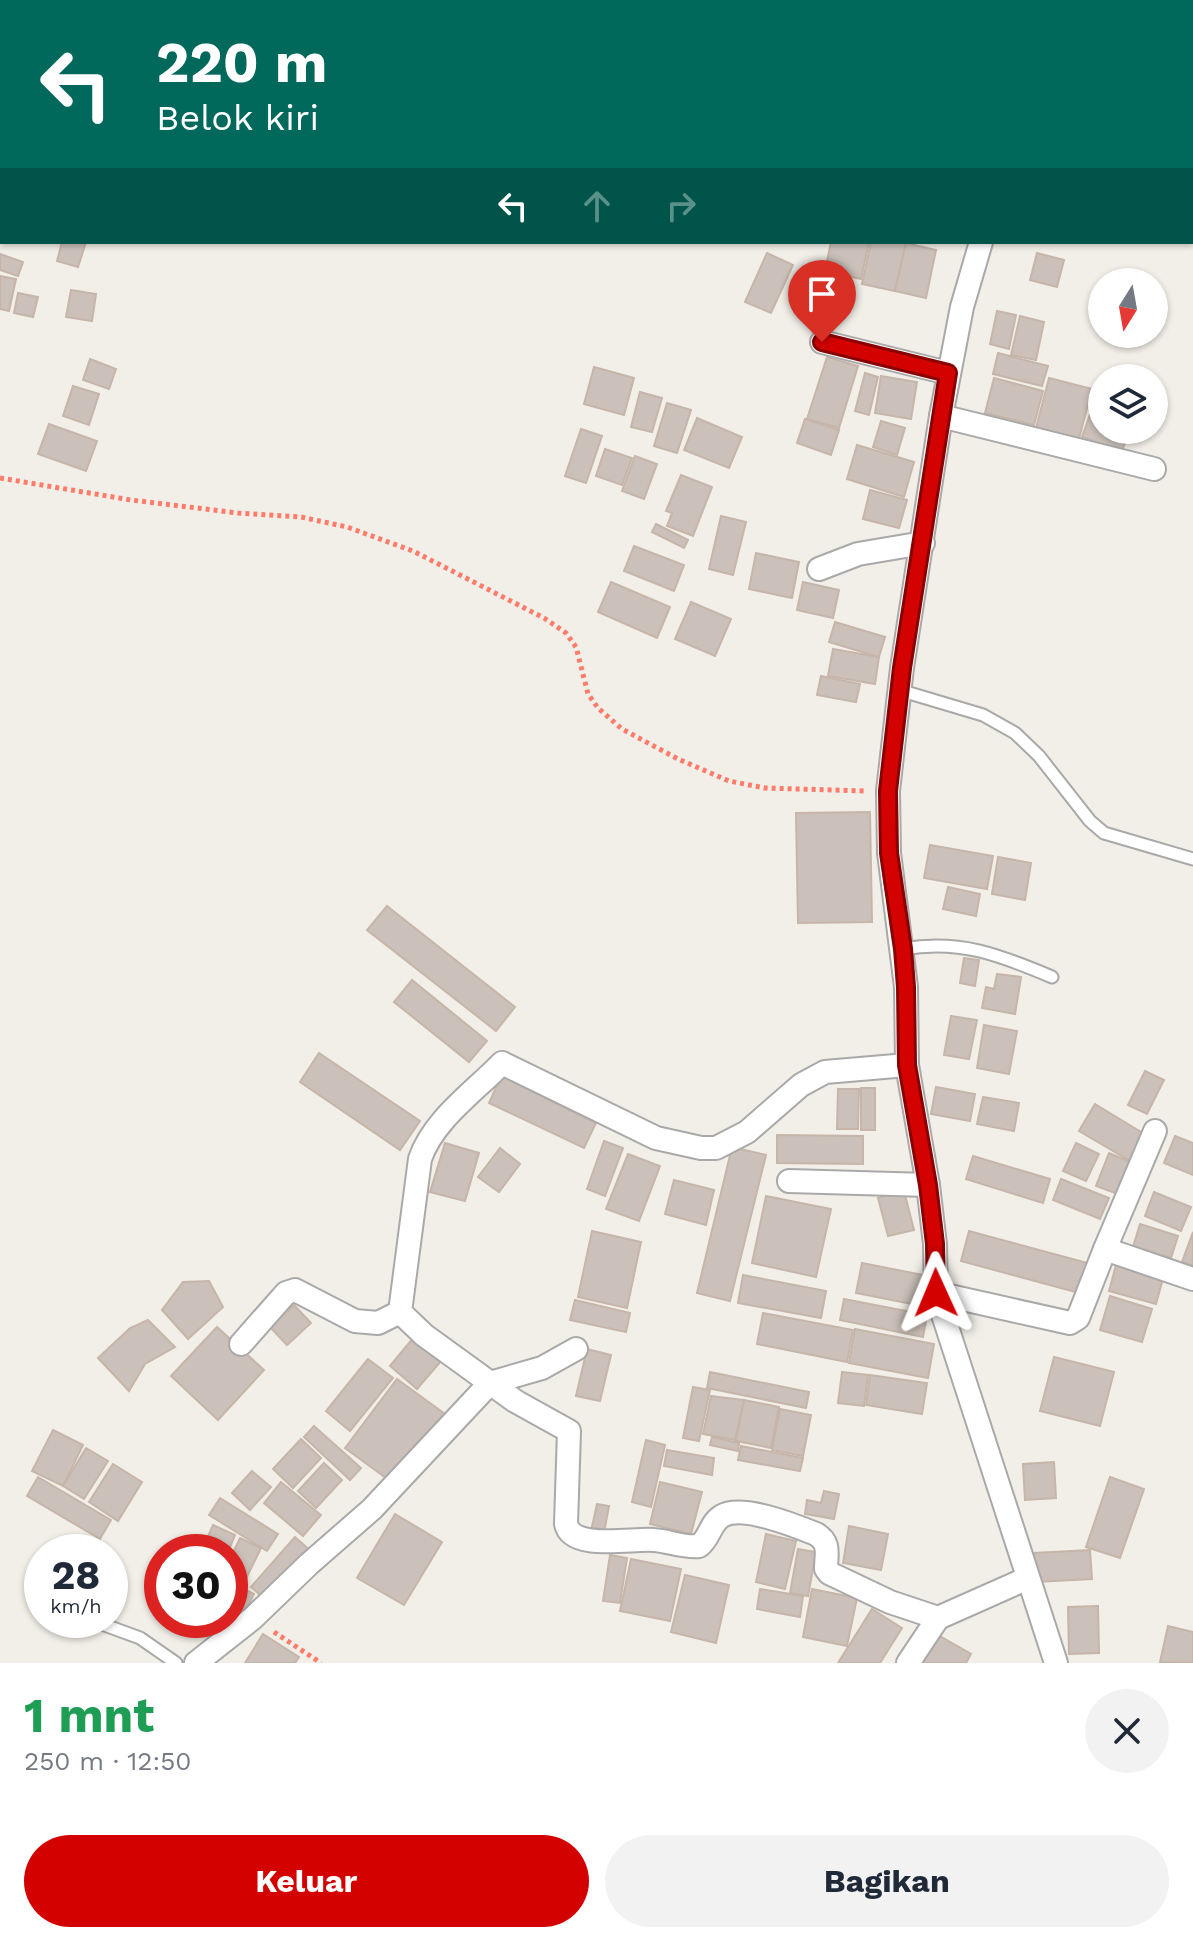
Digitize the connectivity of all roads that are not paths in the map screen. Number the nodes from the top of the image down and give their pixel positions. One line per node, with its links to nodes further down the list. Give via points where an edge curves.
1 (980, 244): 3 (street)
2 (822, 342): 3 (street)
3 (948, 373): 4 (street)
4 (941, 416): 5 (street); 6 (street)
5 (1154, 469)
6 (923, 543): 7 (street, via 858,554); 8 (street)
7 (819, 569)
8 (899, 690): 9 (lane, via 983,715 1015,733 1104,833); 10 (street, via 888,791 889,853)
9 (1193, 859)
10 (903, 949): 11 (lane, via 931,944 962,947); 12 (street)
11 (1052, 977)
12 (907, 1065): 15 (street); 19 (street, via 825,1072 801,1085 747,1132 716,1148 701,1148 656,1138 502,1063 424,1147)
13 (1155, 1131): 16 (street)
14 (789, 1181): 15 (street)
15 (928, 1185): 18 (street)
16 (1105, 1249): 17 (street); 18 (street, via 1074,1322)
17 (1193, 1279)
18 (936, 1293): 23 (street)
19 (400, 1312): 20 (street, via 378,1323 355,1321 295,1290 286,1293); 22 (street)
20 (241, 1344)
21 (576, 1349): 22 (street, via 542,1368)
22 (490, 1383): 24 (street, via 569,1431 566,1524 573,1536 699,1546 721,1517 749,1514 824,1538 829,1573); 27 (street, via 372,1509)
23 (1028, 1578): 24 (street); 29 (street)
24 (938, 1618): 28 (street)
25 (128, 1634): 26 (lane)
26 (176, 1663)
27 (196, 1663)
28 (908, 1663)
29 (1056, 1663)

